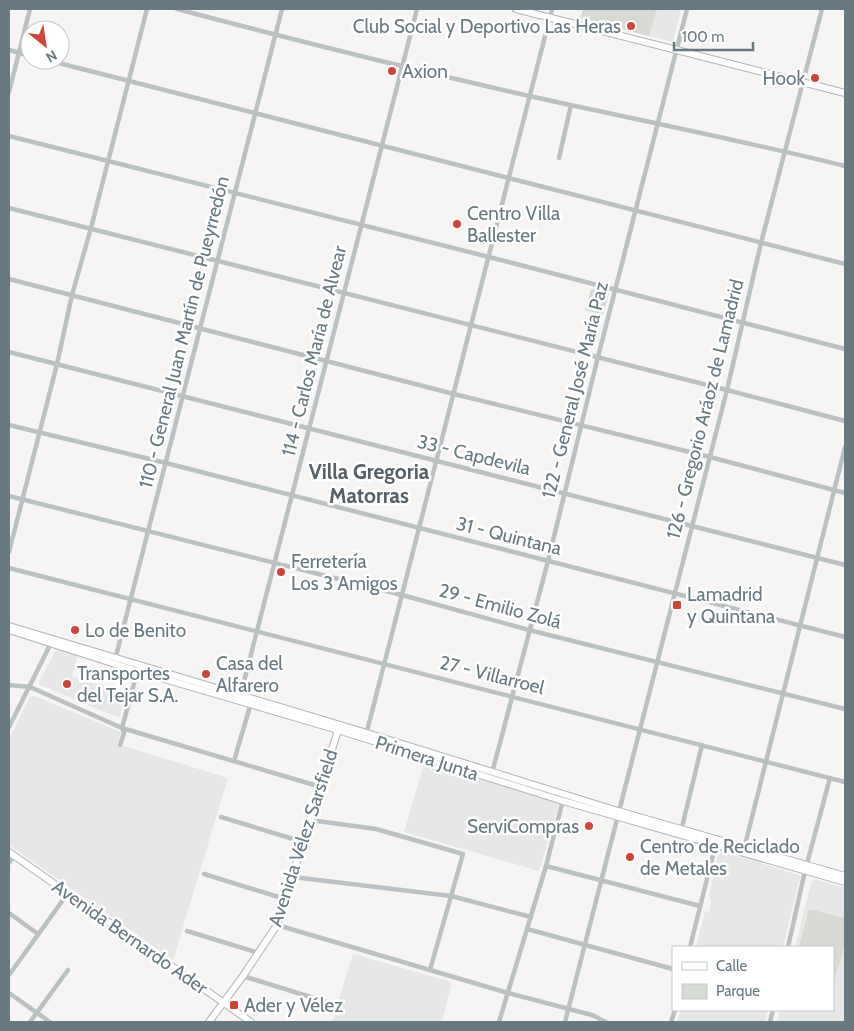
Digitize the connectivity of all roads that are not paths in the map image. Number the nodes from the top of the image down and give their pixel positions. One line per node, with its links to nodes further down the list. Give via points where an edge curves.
1 (30, 9): 14 (street)
2 (147, 9): 17 (street)
3 (177, 9): 11 (street)
4 (282, 9): 11 (street, 110 - General Juan Martín de Pueyrredón)
5 (417, 9): 16 (street, 114 - Carlos María de Alvear)
6 (516, 9): 10 (main road)
7 (552, 9): 10 (street)
8 (687, 9): 12 (street, 122 - General José María Paz)
9 (822, 9): 18 (street, 126 - Gregorio Aráoz de Lamadrid)
10 (550, 18): 12 (main road); 21 (street)
11 (276, 35): 16 (street); 23 (street, 110 - General Juan Martín de Pueyrredón)
12 (676, 49): 18 (main road); 24 (street, 122 - General José María Paz)
13 (9, 50): 14 (street)
14 (19, 53): 19 (street)
15 (70, 66): 17 (street)
16 (403, 66): 21 (street); 26 (street, 114 - Carlos María de Alvear)
17 (128, 81): 23 (street); 29 (street)
18 (804, 82): 20 (main road); 27 (street, 126 - Gregorio Aráoz de Lamadrid)
19 (9, 92)
20 (845, 93)
21 (530, 96): 22 (street); 31 (street)
22 (571, 105): 24 (street); 28 (street)
23 (256, 114): 26 (street); 32 (street, 110 - General Juan Martín de Pueyrredón)
24 (657, 123): 27 (street); 34 (street, 122 - General José María Paz)
25 (9, 136): 29 (street)
26 (382, 146): 31 (street); 35 (street, 114 - Carlos María de Alvear)
27 (784, 151): 30 (street); 37 (street, 126 - Gregorio Aráoz de Lamadrid)
28 (559, 158)
29 (107, 161): 32 (street); 36 (street)
30 (845, 166)
31 (509, 178): 34 (street); 38 (street)
32 (235, 193): 35 (street); 39 (street, 110 - General Juan Martín de Pueyrredón)
33 (9, 208): 36 (street)
34 (635, 210): 37 (street); 42 (street, 122 - General José María Paz)
35 (362, 225): 38 (street); 43 (street, 114 - Carlos María de Alvear)
36 (91, 228): 39 (street); 44 (street)
37 (761, 243): 40 (street); 45 (street, 126 - Gregorio Aráoz de Lamadrid)
38 (489, 256): 42 (street); 46 (street)
39 (217, 260): 43 (street); 47 (street, 110 - General Juan Martín de Pueyrredón)
40 (845, 264)
41 (9, 279): 44 (street)
42 (615, 289): 45 (street); 50 (street, 122 - General José María Paz)
43 (344, 292): 46 (street); 51 (street, 114 - Carlos María de Alvear)
44 (72, 294): 47 (street); 52 (street)
45 (742, 322): 48 (street); 53 (street, 126 - Gregorio Aráoz de Lamadrid)
46 (471, 325): 50 (street); 54 (street)
47 (200, 328): 51 (street); 55 (street, 110 - General Juan Martín de Pueyrredón)
48 (845, 349)
49 (9, 352): 52 (street, 33 - Capdevila)
50 (598, 357): 53 (street); 58 (street, 122 - General José María Paz)
51 (327, 360): 54 (street); 59 (street, 114 - Carlos María de Alvear)
52 (57, 364): 55 (street, 33 - Capdevila); 60 (street)
53 (727, 390): 56 (street); 62 (street, 126 - Gregorio Aráoz de Lamadrid)
54 (454, 394): 58 (street); 63 (street)
55 (183, 395): 59 (street, 33 - Capdevila); 64 (street, 110 - General Juan Martín de Pueyrredón)
56 (845, 421)
57 (9, 425): 60 (street, 31 - Quintana)
58 (582, 425): 62 (street); 66 (street, 122 - General José María Paz)
59 (309, 430): 63 (street, 33 - Capdevila); 69 (street, 114 - Carlos María de Alvear)
60 (38, 433): 64 (street, 31 - Quintana); 70 (street)
61 (845, 447): 65 (street)
62 (710, 457): 65 (street); 71 (street, 126 - Gregorio Aráoz de Lamadrid)
63 (436, 461): 66 (street, 33 - Capdevila); 72 (street)
64 (166, 463): 69 (street, 31 - Quintana); 73 (street, 110 - General Juan Martín de Pueyrredón)
65 (834, 491): 67 (street); 75 (street)
66 (564, 494): 71 (street, 33 - Capdevila); 76 (street, 122 - General José María Paz)
67 (845, 494)
68 (9, 496): 70 (street, 29 - Emilio Zolá)
69 (293, 496): 72 (street, 31 - Quintana); 77 (street, 114 - Carlos María de Alvear)
70 (22, 500): 73 (street, 29 - Emilio Zolá); 74 (street)
71 (691, 525): 75 (street, 33 - Capdevila); 80 (street, 126 - Gregorio Aráoz de Lamadrid)
72 (419, 528): 76 (street, 31 - Quintana); 81 (street)
73 (148, 531): 77 (street, 29 - Emilio Zolá); 82 (street, 110 - General Juan Martín de Pueyrredón)
74 (9, 552)
75 (817, 558): 78 (street, 33 - Capdevila); 84 (street)
76 (548, 561): 80 (street, 31 - Quintana); 86 (street, 122 - General José María Paz)
77 (275, 565): 81 (street, 29 - Emilio Zolá); 87 (street, 114 - Carlos María de Alvear)
78 (845, 565)
79 (9, 568): 82 (street, 27 - Villarroel)
80 (674, 593): 84 (street, 31 - Quintana); 91 (street, 126 - Gregorio Aráoz de Lamadrid)
81 (402, 595): 86 (street, 29 - Emilio Zolá); 92 (street)
82 (132, 599): 87 (street, 27 - Villarroel); 90 (street, 110 - General Juan Martín de Pueyrredón)
83 (9, 626): 89 (main road)
84 (800, 626): 88 (street, 31 - Quintana); 96 (street)
85 (9, 630): 89 (main road, Primera Junta)
86 (530, 630): 91 (street, 29 - Emilio Zolá); 97 (street, 122 - General José María Paz)
87 (257, 632): 92 (street, 27 - Villarroel); 98 (street, 114 - Carlos María de Alvear)
88 (845, 637)
89 (52, 641): 90 (main road, Primera Junta); 95 (street)
90 (115, 661): 93 (main road, Primera Junta)
91 (657, 661): 96 (street, 29 - Emilio Zolá); 104 (street, 126 - Gregorio Aráoz de Lamadrid)
92 (384, 664): 97 (street, 27 - Villarroel); 105 (street)
93 (138, 668): 98 (main road, Primera Junta); 102 (street)
94 (9, 685): 95 (street)
95 (30, 687): 101 (street); 102 (street)
96 (784, 693): 100 (street, 29 - Emilio Zolá); 108 (street)
97 (513, 696): 104 (street, 27 - Villarroel); 110 (street, 122 - General José María Paz)
98 (240, 698): 99 (main road, Primera Junta)
99 (251, 702): 103 (main road, Primera Junta); 109 (street)
100 (845, 709)
101 (9, 727)
102 (122, 728): 106 (street, via 124,733); 109 (street)
103 (339, 728): 105 (main road, Primera Junta); 113 (main road, Avenida Vélez Sarsfield)
104 (640, 729): 107 (street, 27 - Villarroel); 115 (street, 126 - Gregorio Aráoz de Lamadrid)
105 (366, 736): 110 (main road, Primera Junta)
106 (120, 745)
107 (702, 745): 108 (street, 27 - Villarroel); 118 (street)
108 (765, 760): 111 (street, 27 - Villarroel); 121 (street)
109 (234, 761): 113 (street)
110 (491, 775): 114 (main road, Primera Junta)
111 (830, 778): 112 (street, 27 - Villarroel); 125 (street)
112 (845, 782)
113 (321, 787): 117 (main road, Avenida Vélez Sarsfield)
114 (564, 798): 115 (main road, Primera Junta); 124 (street)
115 (617, 814): 118 (main road, Primera Junta); 129 (street, 126 - Gregorio Aráoz de Lamadrid)
116 (221, 817): 119 (street)
117 (310, 820): 119 (main road, Avenida Vélez Sarsfield); 132 (street, via 376,828 463,854)
118 (680, 832): 120 (main road, Primera Junta)
119 (303, 842): 128 (main road, Avenida Vélez Sarsfield)
120 (717, 842): 121 (main road, Primera Junta); 134 (street)
121 (743, 850): 125 (main road, Primera Junta)
122 (12, 854): 123 (street); 131 (main road, Avenida Bernardo Ader)
123 (9, 863)
124 (546, 866): 129 (street); 136 (street)
125 (806, 868): 127 (main road); 130 (main road, Primera Junta); 143 (street)
126 (204, 874): 133 (street)
127 (845, 876)
128 (292, 877): 132 (street); 133 (main road, Avenida Vélez Sarsfield)
129 (600, 880): 134 (street); 141 (street, 126 - Gregorio Aráoz de Lamadrid)
130 (845, 882)
131 (68, 893): 140 (street); 152 (main road, Avenida Bernardo Ader)
132 (451, 896): 136 (street); 147 (street)
133 (286, 899): 137 (main road, Avenida Vélez Sarsfield)
134 (700, 906): 142 (street)
135 (9, 913): 140 (street)
136 (531, 917): 138 (street)
137 (277, 925): 144 (main road, Avenida Vélez Sarsfield); 147 (street)
138 (527, 929): 141 (street); 151 (street)
139 (187, 931): 144 (street)
140 (38, 934): 148 (street)
141 (584, 944): 145 (street); 154 (street, 126 - Gregorio Aráoz de Lamadrid)
142 (690, 946)
143 (788, 946)
144 (259, 953): 149 (main road, Avenida Vélez Sarsfield)
145 (672, 968)
146 (68, 970): 155 (street)
147 (430, 970): 151 (street)
148 (9, 975)
149 (243, 976): 152 (main road, Avenida Vélez Sarsfield); 153 (street)
150 (9, 993): 155 (street)
151 (508, 993): 154 (street); 160 (street)
152 (224, 1002): 158 (main road, Avenida Vélez Sarsfield); 159 (main road, Avenida Bernardo Ader)
153 (333, 1004)
154 (568, 1010): 161 (street, 126 - Gregorio Aráoz de Lamadrid); 162 (street)
155 (37, 1013): 156 (street); 157 (street)
156 (30, 1022)
157 (50, 1022)
158 (209, 1022)
159 (251, 1022)
160 (499, 1022)
161 (565, 1022)
162 (606, 1022)

